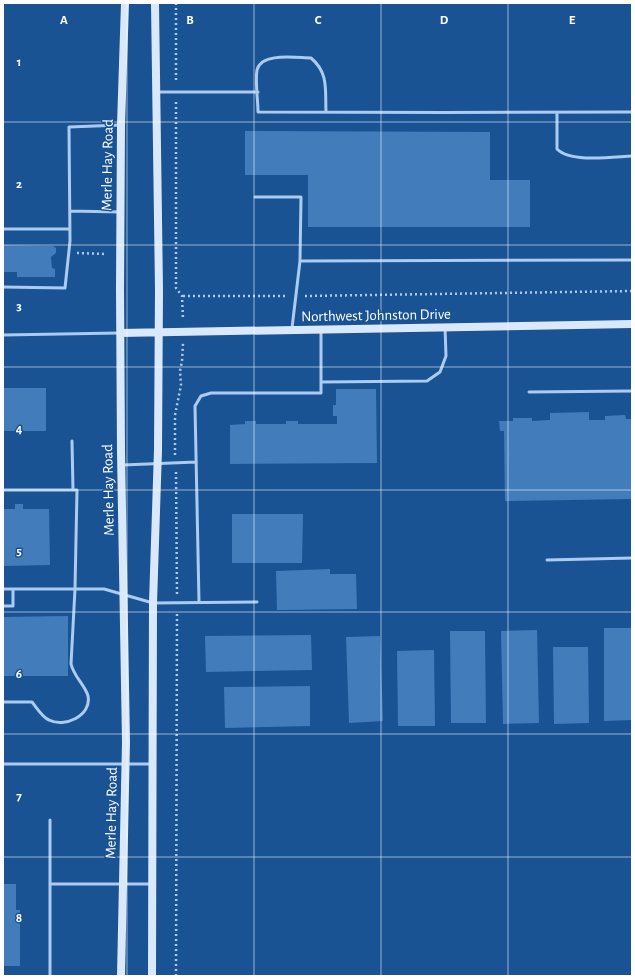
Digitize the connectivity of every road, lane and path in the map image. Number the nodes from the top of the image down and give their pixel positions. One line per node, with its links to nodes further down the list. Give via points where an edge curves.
1 (125, 3): 10 (main road, Merle Hay Road)
2 (155, 3): 4 (main road)
3 (176, 3): 5 (path)
4 (157, 92): 5 (lane); 29 (main road)
5 (176, 92): 6 (lane); 23 (path, via 176,288)
6 (258, 92): 7 (lane, via 258,112); 7 (lane, via 257,70 262,62 272,58 311,58 324,74)
7 (326, 112): 9 (lane)
8 (632, 112): 9 (lane)
9 (557, 113): 11 (lane, via 558,149 563,154 576,157)
10 (121, 125): 13 (lane, via 69,127); 14 (main road, Merle Hay Road)
11 (632, 156)
12 (255, 197): 20 (lane, via 301,197)
13 (70, 211): 14 (lane); 15 (lane)
14 (120, 212): 31 (main road, Merle Hay Road)
15 (70, 229): 16 (lane); 17 (lane)
16 (3, 230)
17 (69, 253): 18 (path); 21 (lane, via 65,288)
18 (106, 254)
19 (632, 260): 20 (lane)
20 (300, 261): 24 (lane)
21 (3, 287)
22 (632, 291): 24 (path)
23 (182, 296): 24 (path); 30 (path)
24 (296, 296): 27 (lane)
25 (632, 324): 26 (main road, Northwest Johnston Drive)
26 (445, 327): 28 (main road, Northwest Johnston Drive); 33 (lane, via 446,356 440,372 426,381)
27 (292, 330): 28 (main road, Northwest Johnston Drive); 30 (main road, Northwest Johnston Drive)
28 (321, 330): 33 (lane)
29 (158, 332): 30 (main road, Northwest Johnston Drive); 31 (main road, Northwest Johnston Drive); 39 (main road)
30 (183, 332): 38 (path, via 181,385 175,415)
31 (120, 333): 32 (lane); 40 (main road, Merle Hay Road)
32 (3, 335)
33 (322, 382): 37 (lane, via 321,393 211,393 201,396 196,406)
34 (632, 391): 35 (lane)
35 (528, 392)
36 (72, 441): 42 (lane)
37 (196, 462): 38 (lane); 49 (lane)
38 (175, 463): 39 (lane); 52 (path)
39 (158, 464): 40 (lane); 51 (main road)
40 (121, 465): 48 (main road, Merle Hay Road)
41 (3, 490): 42 (lane)
42 (73, 490): 47 (lane, via 77,490)
43 (632, 558): 44 (lane)
44 (547, 560)
45 (3, 589): 46 (lane)
46 (13, 589): 47 (lane); 53 (lane, via 13,606)
47 (75, 589): 48 (lane, via 104,589); 54 (lane, via 71,664 88,696 87,709 72,720 53,722 32,702)
48 (124, 594): 51 (lane); 56 (main road, Merle Hay Road)
49 (199, 602): 50 (lane); 52 (lane)
50 (257, 602)
51 (153, 603): 52 (lane); 57 (main road)
52 (177, 603): 65 (path)
53 (3, 606)
54 (3, 702)
55 (3, 764): 56 (lane)
56 (126, 764): 57 (lane); 60 (main road, Merle Hay Road)
57 (152, 764): 61 (main road)
58 (50, 820): 59 (lane)
59 (50, 884): 60 (lane); 62 (lane)
60 (123, 884): 61 (lane); 63 (main road, Merle Hay Road)
61 (152, 884): 64 (main road)
62 (50, 976)
63 (121, 976)
64 (152, 976)
65 (176, 976)

